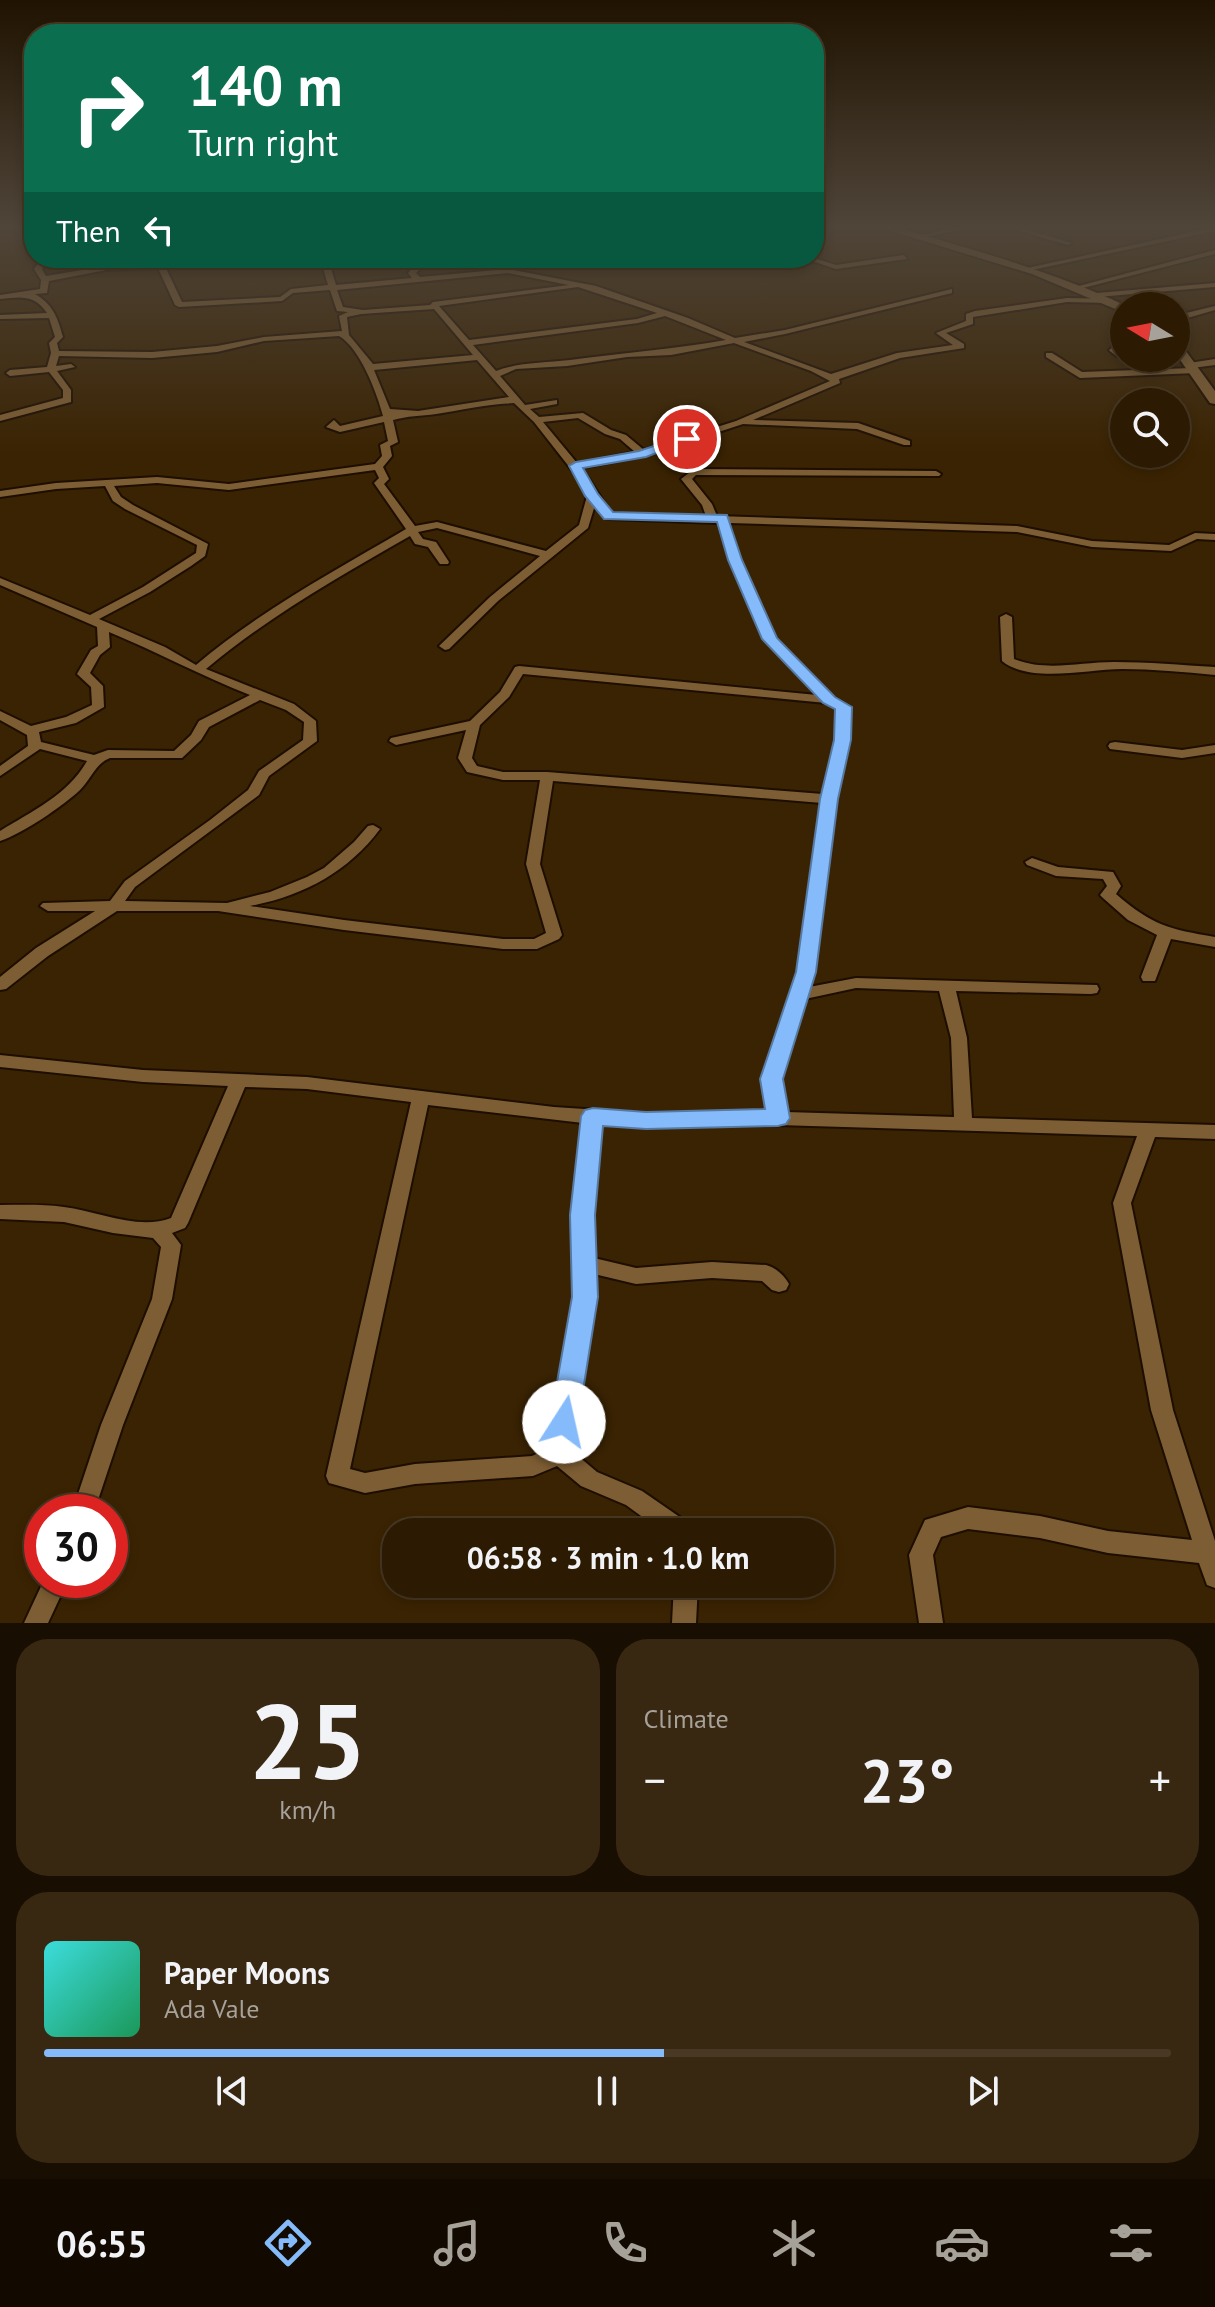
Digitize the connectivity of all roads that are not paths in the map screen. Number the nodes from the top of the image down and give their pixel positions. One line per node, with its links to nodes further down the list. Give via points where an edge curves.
1 (44, 303): 13 (street)
2 (178, 303): 3 (street)
3 (218, 303)
4 (338, 303): 11 (street, via 340,309)
5 (443, 303): 9 (street, via 433,304)
6 (633, 303): 12 (street)
7 (902, 303): 17 (street)
8 (1048, 303): 31 (street, via 969,316 970,322 940,333 961,346 894,356)
9 (436, 307): 11 (street); 18 (street)
10 (1215, 308): 14 (street)
11 (360, 312): 16 (street, via 343,316 347,329)
12 (665, 313): 17 (street); 18 (street)
13 (52, 315): 15 (street); 19 (street, via 59,337 53,343)
14 (1190, 315)
15 (0, 317)
16 (339, 333): 19 (street, via 152,355); 25 (street)
17 (735, 340): 30 (street, via 671,352 515,367); 31 (street)
18 (466, 343): 21 (street)
19 (55, 353): 27 (street)
20 (1049, 355): 28 (street, via 1080,375)
21 (479, 357): 25 (street); 30 (street)
22 (1190, 359): 23 (street)
23 (1215, 362)
24 (1190, 365): 33 (street)
25 (368, 366): 36 (street)
26 (71, 367): 27 (street)
27 (51, 368): 29 (street); 37 (street, via 68,400)
28 (1110, 370)
29 (10, 373)
30 (493, 375): 32 (street)
31 (831, 377): 40 (street, via 837,381)
32 (513, 400): 35 (street); 36 (street)
33 (1215, 400)
34 (554, 402): 35 (street)
35 (523, 408): 38 (street)
36 (392, 415): 39 (street, via 340,429 331,427); 44 (street, via 393,442 385,445 387,456)
37 (0, 418)
38 (537, 420): 42 (street, via 580,415 623,437); 43 (street)
39 (334, 423)
40 (739, 423): 41 (street, via 858,426); 42 (street)
41 (907, 443)
42 (642, 454): 43 (street)
43 (576, 466): 48 (street)
44 (378, 467): 46 (street, via 229,487 157,480); 52 (street, via 384,479 379,483)
45 (936, 474): 50 (street, via 694,472 686,479)
46 (108, 483): 47 (street); 58 (street, via 129,507 203,544 201,554 168,577)
47 (0, 494)
48 (592, 496): 49 (street); 51 (street)
49 (609, 516): 50 (street); 51 (street)
50 (717, 518): 53 (street, via 1017,529 1092,544 1171,548 1195,536); 64 (street, via 770,639)
51 (584, 526): 54 (street)
52 (412, 530): 54 (street, via 437,525); 55 (street, via 419,542 432,544); 61 (street, via 233,640)
53 (1215, 537)
54 (547, 555): 60 (street)
55 (444, 562)
56 (0, 581): 58 (street)
57 (1006, 617): 62 (street, via 1008,661 1028,671 1093,666)
58 (89, 620): 59 (street)
59 (103, 626): 61 (street); 67 (street, via 104,647 83,674 97,686 98,707)
60 (445, 646)
61 (197, 670): 63 (street)
62 (1215, 671)
63 (258, 696): 71 (street, via 204,724 177,755 108,754); 78 (street, via 310,721 310,741 264,774 254,792 215,823 130,884)
64 (829, 700): 66 (street, via 519,670 505,694); 74 (street, via 844,707 843,740)
65 (0, 715): 67 (street)
66 (474, 724): 68 (street); 73 (street, via 465,758 472,769 503,776)
67 (31, 737): 71 (street); 72 (street, via 16,764)
68 (396, 741)
69 (1115, 746): 70 (street, via 1182,754)
70 (1215, 749)
71 (95, 759): 76 (street, via 89,773 62,798)
72 (0, 772)
73 (547, 776): 74 (street); 80 (street, via 533,864 554,935 537,944 358,927)
74 (829, 799): 87 (street)
75 (373, 829): 80 (street, via 338,866 296,889)
76 (0, 837)
77 (1032, 862): 81 (street, via 1056,871 1108,875 1114,886 1108,895 1133,917)
78 (115, 905): 79 (street); 80 (street); 84 (street)
79 (48, 906)
80 (218, 906)
81 (1165, 933): 82 (street); 83 (street)
82 (1215, 942)
83 (1149, 977)
84 (0, 985)
85 (946, 985): 86 (street); 87 (street, via 856,983); 93 (street, via 959,1038)
86 (1091, 989)
87 (801, 994): 92 (street, via 771,1079)
88 (0, 1061): 89 (street, via 143,1076)
89 (240, 1079): 90 (street); 97 (street, via 178,1223)
90 (421, 1096): 91 (street); 100 (street, via 337,1476 365,1483 533,1466)
91 (593, 1116): 92 (street); 98 (street, via 583,1215)
92 (778, 1118): 93 (street)
93 (963, 1123): 94 (street)
94 (1149, 1129): 95 (street); 103 (street, via 1122,1203 1162,1410)
95 (1215, 1132)
96 (0, 1212): 97 (street, via 64,1214)
97 (164, 1238): 101 (street, via 162,1299)
98 (586, 1264): 99 (street, via 636,1276 712,1270 766,1273); 100 (street)
99 (779, 1284)
100 (559, 1454): 102 (street, via 589,1479 634,1498)
101 (89, 1494)
102 (662, 1518)
103 (1207, 1553): 104 (street); 109 (street, via 968,1518 933,1528 921,1555)
104 (1215, 1577)
105 (48, 1598): 107 (street)
106 (685, 1598): 108 (street)
107 (36, 1623)
108 (684, 1623)
109 (931, 1623)

